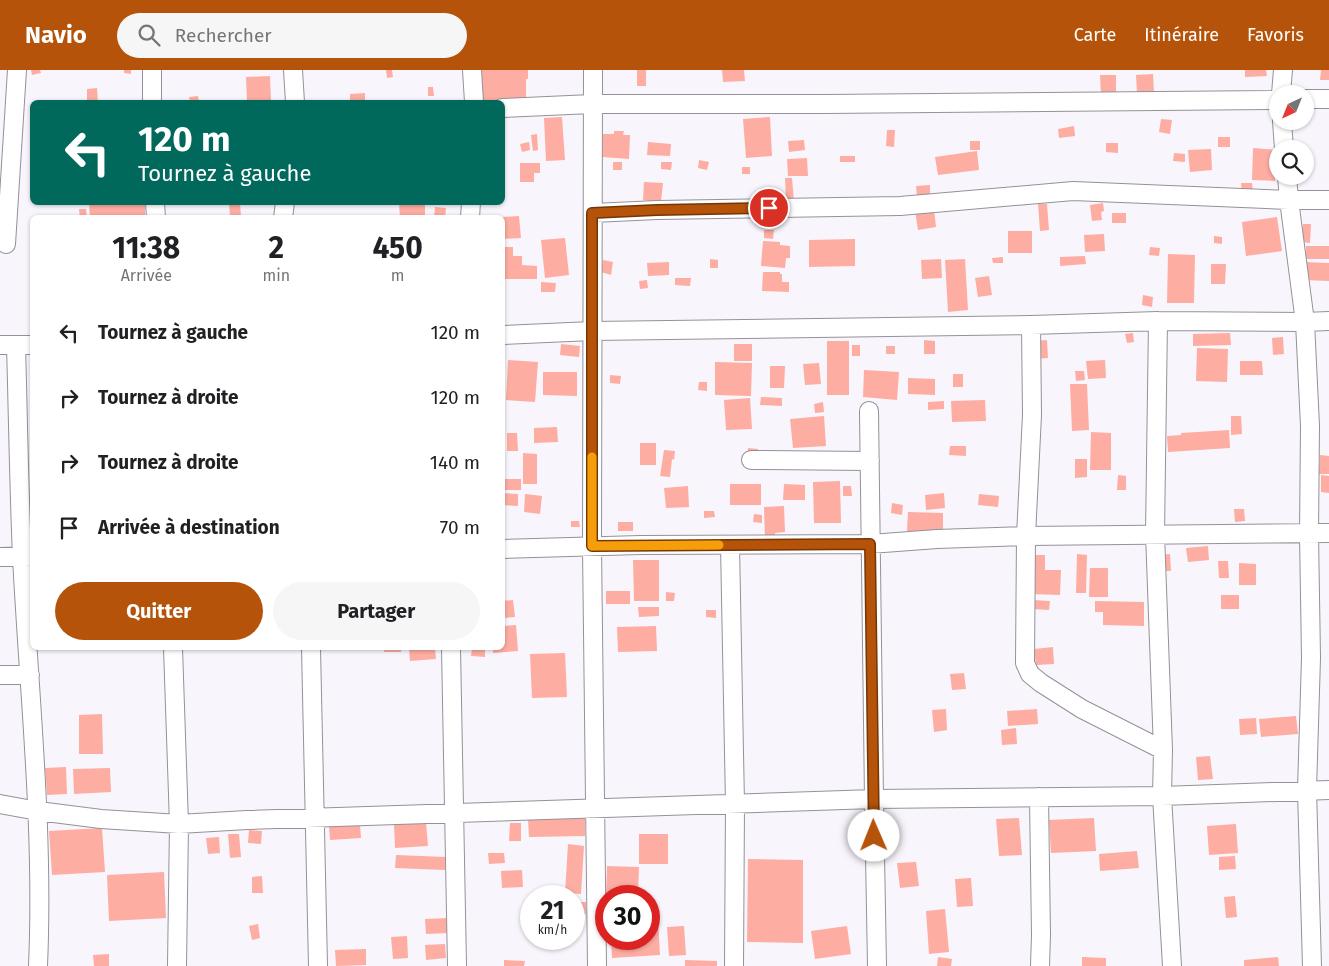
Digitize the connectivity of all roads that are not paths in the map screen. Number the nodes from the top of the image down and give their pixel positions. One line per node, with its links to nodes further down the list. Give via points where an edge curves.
1 (16, 70): 20 (street)
2 (152, 70): 10 (street)
3 (293, 70): 11 (street)
4 (472, 70): 12 (street)
5 (593, 70): 14 (street)
6 (1283, 70): 7 (street)
7 (1282, 85)
8 (1314, 99): 9 (street)
9 (1329, 99)
10 (152, 100)
11 (295, 100)
12 (474, 100)
13 (1269, 100): 14 (street)
14 (592, 104): 15 (street); 19 (street)
15 (505, 108)
16 (1288, 185): 17 (street)
17 (1289, 200): 18 (street); 19 (street, via 1073,191 900,206); 23 (street)
18 (1329, 200)
19 (592, 213): 25 (street)
20 (6, 244)
21 (1158, 321): 23 (street); 24 (street); 32 (street)
22 (1329, 321): 23 (street)
23 (1305, 322): 33 (street, via 1310,426)
24 (1031, 325): 25 (street); 34 (street, via 1032,415)
25 (592, 331): 26 (street); 37 (street)
26 (505, 335)
27 (16, 345): 40 (street)
28 (869, 411): 30 (street)
29 (751, 460): 30 (street)
30 (870, 461): 35 (street)
31 (1329, 533): 33 (street)
32 (1155, 534): 33 (street); 34 (street); 46 (street)
33 (1309, 534): 47 (street, via 1311,658)
34 (1026, 536): 35 (street); 46 (street, via 1025,663 1030,674 1082,709)
35 (870, 544): 36 (street); 51 (street)
36 (730, 545): 37 (street); 53 (street)
37 (592, 546): 38 (street); 54 (street)
38 (505, 549)
39 (0, 557): 40 (street)
40 (27, 557): 45 (street)
41 (173, 650): 58 (street)
42 (311, 650): 57 (street)
43 (450, 650): 56 (street)
44 (0, 675): 45 (street)
45 (30, 675): 55 (street)
46 (1163, 750): 49 (street)
47 (1307, 790): 48 (street); 49 (street); 68 (street)
48 (1329, 790)
49 (1162, 796): 50 (street); 67 (street)
50 (1039, 797): 51 (street); 66 (street)
51 (874, 799): 53 (street); 65 (street)
52 (0, 804): 55 (street)
53 (735, 804): 54 (street); 64 (street)
54 (595, 808): 56 (street); 63 (street)
55 (38, 811): 58 (street); 59 (street)
56 (454, 813): 57 (street); 62 (street)
57 (314, 818): 58 (street); 61 (street)
58 (178, 824): 60 (street)
59 (38, 966)
60 (178, 966)
61 (318, 966)
62 (457, 966)
63 (597, 966)
64 (734, 966)
65 (877, 966)
66 (1040, 966)
67 (1172, 966)
68 (1312, 966)

